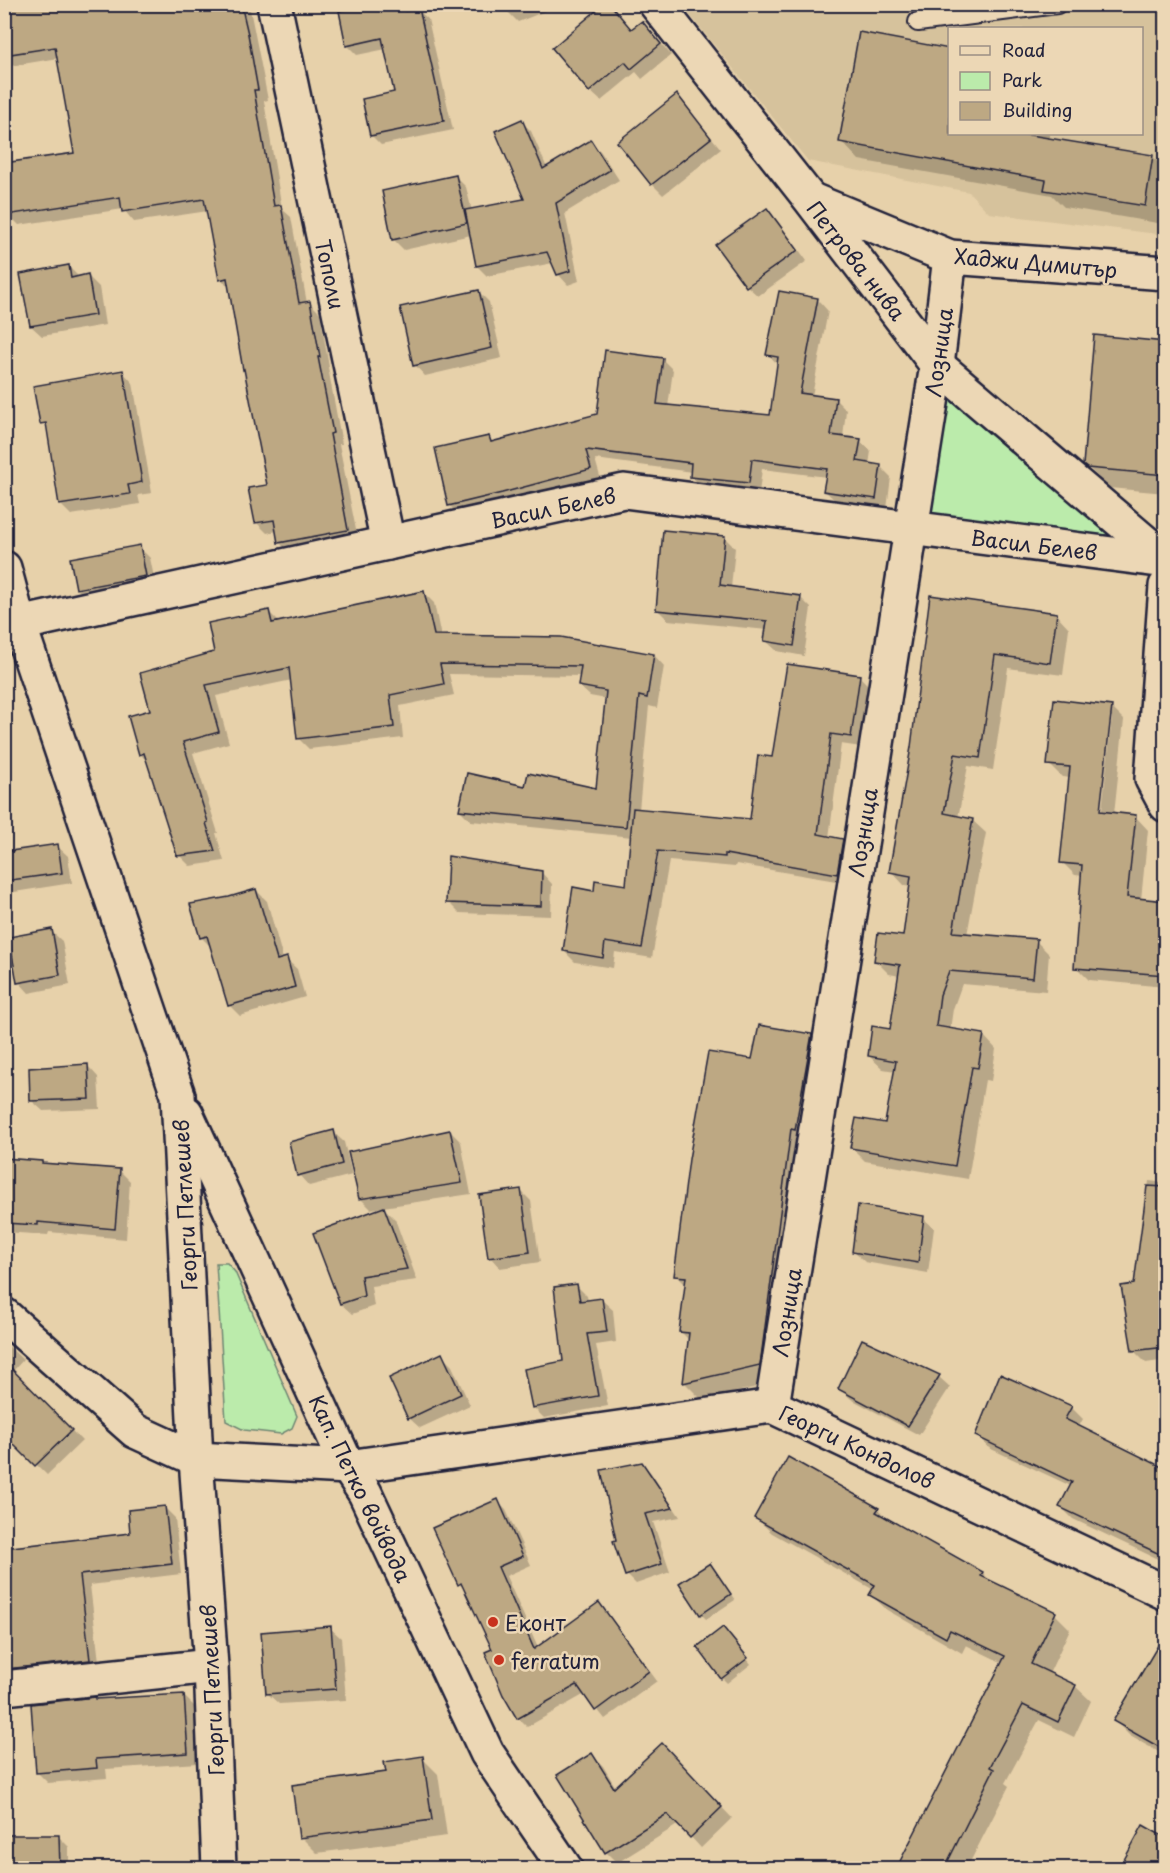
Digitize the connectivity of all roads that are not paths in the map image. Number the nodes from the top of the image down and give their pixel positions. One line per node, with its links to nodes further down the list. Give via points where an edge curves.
1 (274, 4): 10 (street, Тополи)
2 (656, 4): 5 (street, Петрова нива)
3 (1058, 4): 4 (lane)
4 (918, 22)
5 (810, 199): 6 (street, Хаджи Димитър); 8 (street, Петрова нива)
6 (950, 257): 7 (street, Хаджи Димитър); 8 (street, Лозница)
7 (1166, 273)
8 (938, 365): 9 (street, Лозница); 11 (street, Петрова нива)
9 (910, 528): 10 (street, Васил Белев, via 624,491); 11 (street, Васил Белев); 18 (street, Лозница)
10 (388, 543): 14 (street, Васил Белев)
11 (1166, 560)
12 (4, 568): 14 (street, Георги Петлешев)
13 (1166, 586): 15 (street, via 1152,779)
14 (19, 624): 16 (street, Георги Петлешев)
15 (1166, 805)
16 (178, 1095): 19 (street, Георги Петлешев); 20 (street, Кап. Петко войвода)
17 (4, 1315): 19 (street, via 135,1431)
18 (771, 1406): 20 (street, Георги Кондолов); 21 (street, Георги Кондолов)
19 (196, 1459): 20 (street, Георги Кондолов); 22 (street, Георги Петлешев)
20 (348, 1467): 25 (street, Кап. Петко войвода, via 365,1493 487,1753)
21 (1166, 1593)
22 (211, 1666): 23 (street); 24 (street, Георги Петлешев)
23 (4, 1688)
24 (219, 1869)
25 (565, 1869)

